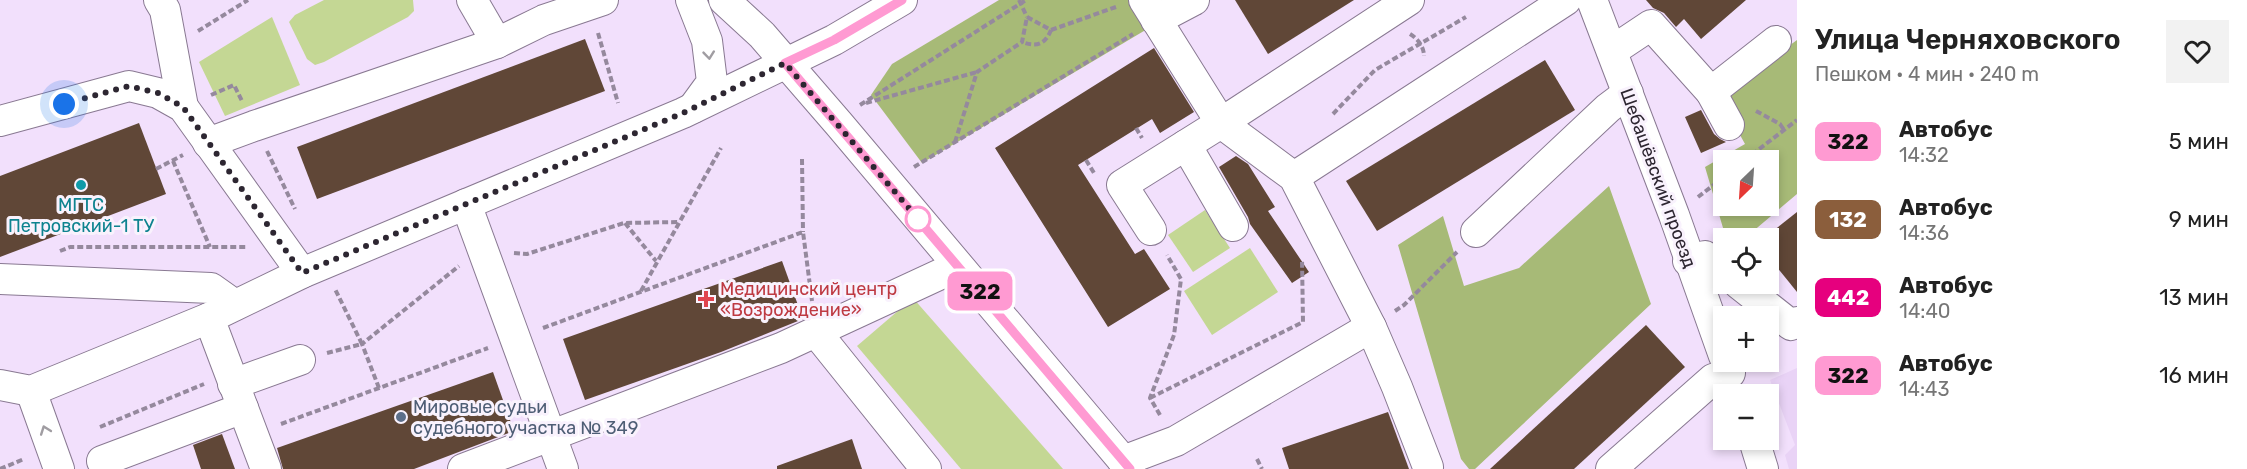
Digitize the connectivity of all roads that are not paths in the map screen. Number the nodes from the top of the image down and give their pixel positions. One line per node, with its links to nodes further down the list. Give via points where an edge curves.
1 (159, 0): 18 (street, via 165,10)
2 (472, 0): 13 (street)
3 (691, 0): 19 (street, one-way to 19, via 707,41 712,82)
4 (724, 0): 15 (street)
5 (902, 0): 15 (street)
6 (1194, 0): 11 (street)
7 (1409, 0): 21 (street)
8 (1566, 0): 25 (street)
9 (1592, 0): 14 (street, Шебашёвский проезд)
10 (597, 3): 13 (street, via 544,20)
11 (1142, 8): 21 (street)
12 (1776, 41): 16 (street)
13 (497, 43): 23 (street)
14 (1612, 51): 16 (street, via 1651,25); 17 (street, Шебашёвский проезд)
15 (785, 63): 19 (street); 32 (street)
16 (1711, 92): 22 (street)
17 (1628, 93): 29 (street); 30 (street, Шебашёвский проезд)
18 (183, 107): 20 (street, via 158,93 129,86); 23 (street)
19 (693, 108): 26 (street)
20 (0, 121)
21 (1221, 123): 24 (street); 25 (street)
22 (1729, 126)
23 (208, 143): 33 (street)
24 (1186, 145): 27 (street); 28 (street, via 1122,185)
25 (1294, 177): 38 (street)
26 (466, 204): 33 (street); 47 (street)
27 (1233, 226)
28 (1151, 230)
29 (1476, 232)
30 (1689, 261): 31 (street, via 1705,256); 39 (street, Шебашёвский проезд)
31 (1713, 262)
32 (958, 266): 41 (street); 50 (street)
33 (313, 268): 36 (street)
34 (0, 279): 36 (street, via 211,288)
35 (1751, 294): 40 (street)
36 (235, 305): 37 (street)
37 (209, 318): 45 (street); 46 (street)
38 (1371, 327): 50 (street, via 1176,441); 52 (street)
39 (1713, 327)
40 (1795, 330)
41 (816, 332): 47 (street); 51 (street)
42 (300, 360): 46 (street)
43 (1727, 372): 57 (street, via 1713,379)
44 (0, 385): 45 (street)
45 (31, 392): 53 (street, one-way to 45)
46 (240, 400): 49 (street); 54 (street)
47 (550, 436): 55 (street); 56 (street)
48 (1757, 450): 58 (street)
49 (102, 460)
50 (1127, 465)
51 (919, 466)
52 (1428, 467)
53 (60, 469)
54 (266, 469)
55 (464, 469)
56 (563, 469)
57 (1611, 469)
58 (1763, 469)

